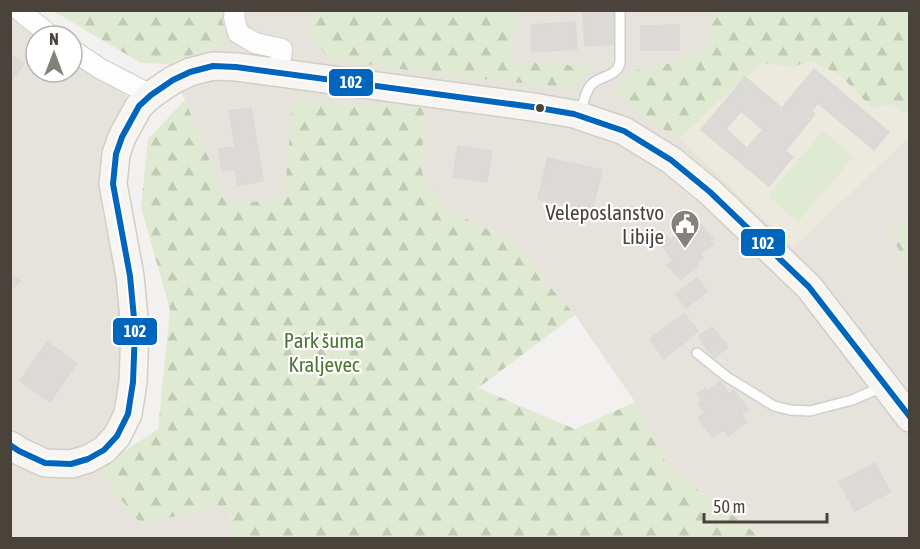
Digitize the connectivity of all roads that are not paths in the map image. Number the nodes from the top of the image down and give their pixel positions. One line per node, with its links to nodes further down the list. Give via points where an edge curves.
1 (20, 10): 4 (street)
2 (235, 10): 6 (street, via 238,33 255,43 282,49)
3 (620, 10): 8 (lane, via 619,68 592,84)
4 (37, 24)
5 (84, 58): 7 (street)
6 (279, 72): 7 (street, via 213,66 190,72); 8 (street, via 533,106)
7 (151, 95): 12 (street, via 139,106 122,137 113,184 130,276 135,329 129,414 104,450 71,464 45,463)
8 (579, 116): 10 (street, via 624,131 671,160 710,192 809,288)
9 (697, 353): 10 (lane, via 774,406 790,410 810,411)
10 (885, 386): 11 (street)
11 (909, 418)
12 (10, 446)

